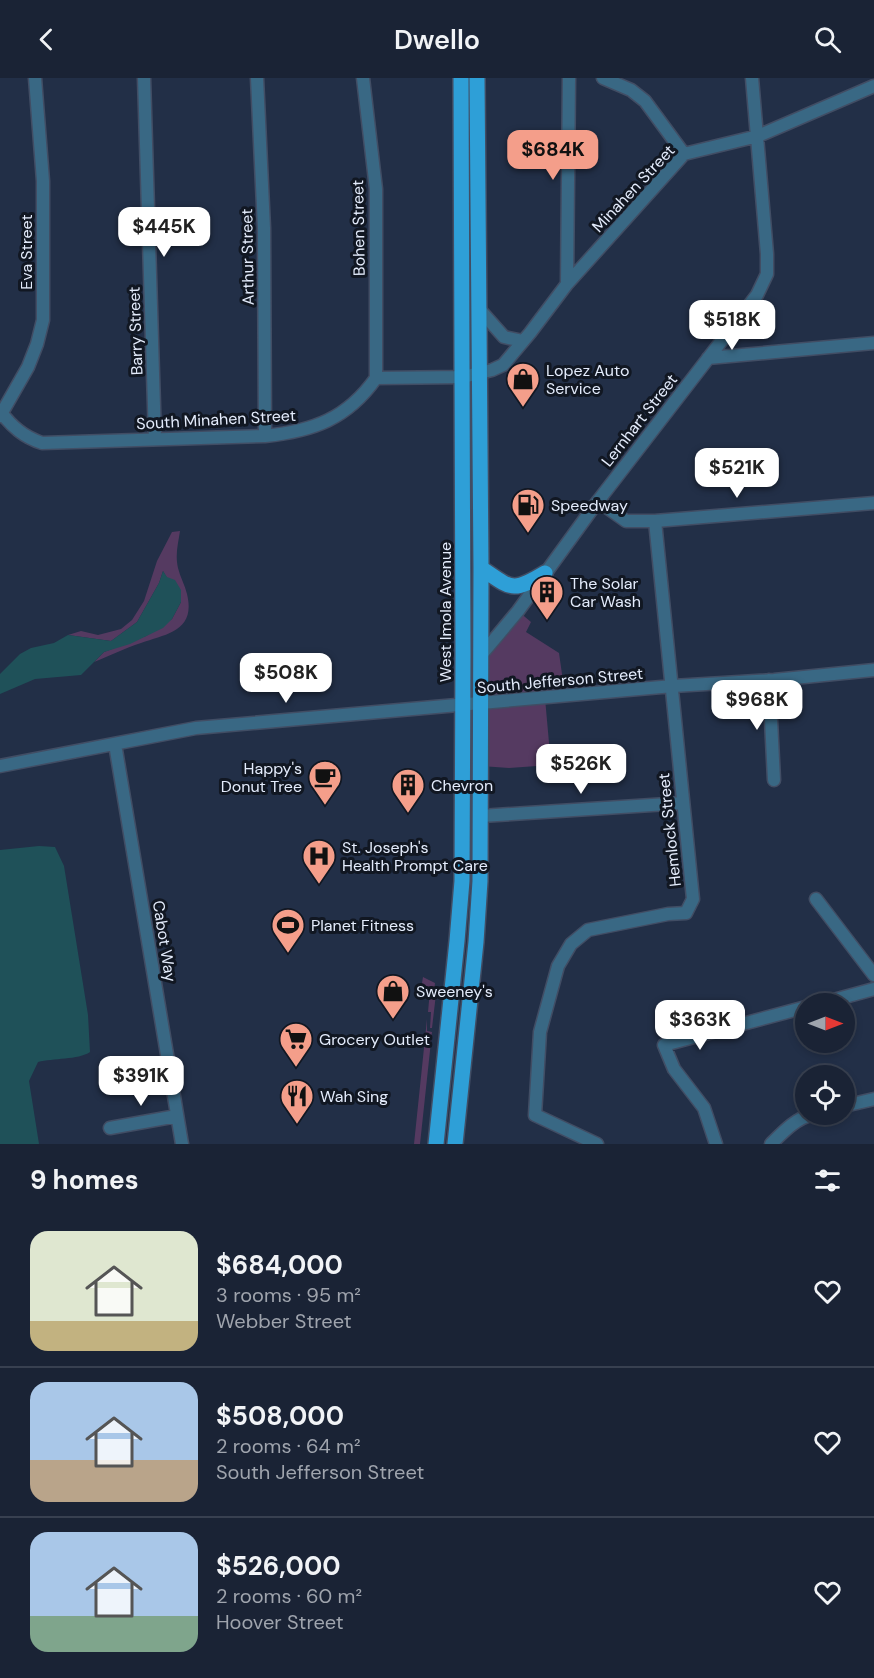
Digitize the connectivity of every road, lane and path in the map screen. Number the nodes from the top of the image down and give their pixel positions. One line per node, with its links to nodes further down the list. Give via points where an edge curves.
1 (35, 78): 21 (street, Eva Street, via 43,181 43,320 28,368)
2 (144, 78): 23 (street, Barry Street)
3 (257, 78): 22 (street, Arthur Street, via 264,228)
4 (363, 78): 20 (street, Bohen Street, via 376,189)
5 (461, 78): 19 (main road, West Imola Avenue)
6 (477, 78): 14 (main road)
7 (569, 78): 13 (street)
8 (603, 78): 12 (street, via 645,101)
9 (752, 78): 11 (street, Lernhart Street)
10 (874, 86): 11 (street, Minahen Street)
11 (758, 136): 12 (street, Minahen Street); 17 (street, Lernhart Street, via 766,274 757,295)
12 (684, 154): 13 (street, Minahen Street)
13 (567, 284): 15 (street, Minahen Street)
14 (480, 310): 15 (street, via 504,337); 18 (main road)
15 (523, 341): 18 (street, Minahen Street, via 503,365)
16 (874, 343): 17 (street)
17 (708, 358): 24 (street, Lernhart Street)
18 (481, 373): 19 (street, Minahen Street); 27 (main road)
19 (463, 377): 20 (street); 34 (main road, West Imola Avenue)
20 (376, 378): 22 (street, South Minahen Street, via 368,390 334,418 295,433)
21 (1, 414): 23 (street, South Minahen Street, via 28,438 42,443)
22 (265, 436): 23 (street, South Minahen Street)
23 (155, 439)
24 (598, 501): 26 (street, via 626,521); 28 (street, Lernhart Street)
25 (874, 503): 26 (street)
26 (655, 521): 32 (street, Hemlock Street)
27 (482, 568): 28 (main road, via 516,588); 29 (main road)
28 (545, 573): 29 (street, Lernhart Street)
29 (482, 654): 33 (main road)
30 (874, 670): 31 (street, South Jefferson Street)
31 (769, 681): 32 (street, South Jefferson Street); 37 (street)
32 (673, 686): 33 (street, South Jefferson Street); 38 (street, Hemlock Street)
33 (481, 704): 34 (street, South Jefferson Street); 39 (main road)
34 (462, 706): 35 (street, South Jefferson Street, via 196,728); 51 (main road, West Imola Avenue, via 461,891)
35 (115, 744): 36 (street, South Jefferson Street); 47 (street, Cabot Way)
36 (0, 766)
37 (774, 780)
38 (682, 803): 39 (street); 53 (street, Hemlock Street, via 693,899 686,913 588,930 571,944 558,966 540,1032 536,1115)
39 (481, 816): 52 (main road, via 476,942)
40 (816, 898): 41 (street)
41 (874, 975)
42 (874, 989): 43 (street)
43 (855, 994)
44 (795, 1010): 54 (street, via 664,1045 674,1069 704,1108)
45 (874, 1099): 46 (street)
46 (855, 1103)
47 (177, 1116): 49 (street); 50 (street, Cabot Way)
48 (795, 1122): 55 (street)
49 (110, 1128)
50 (182, 1144)
51 (436, 1144)
52 (455, 1144)
53 (597, 1144)
54 (716, 1144)
55 (771, 1144)

